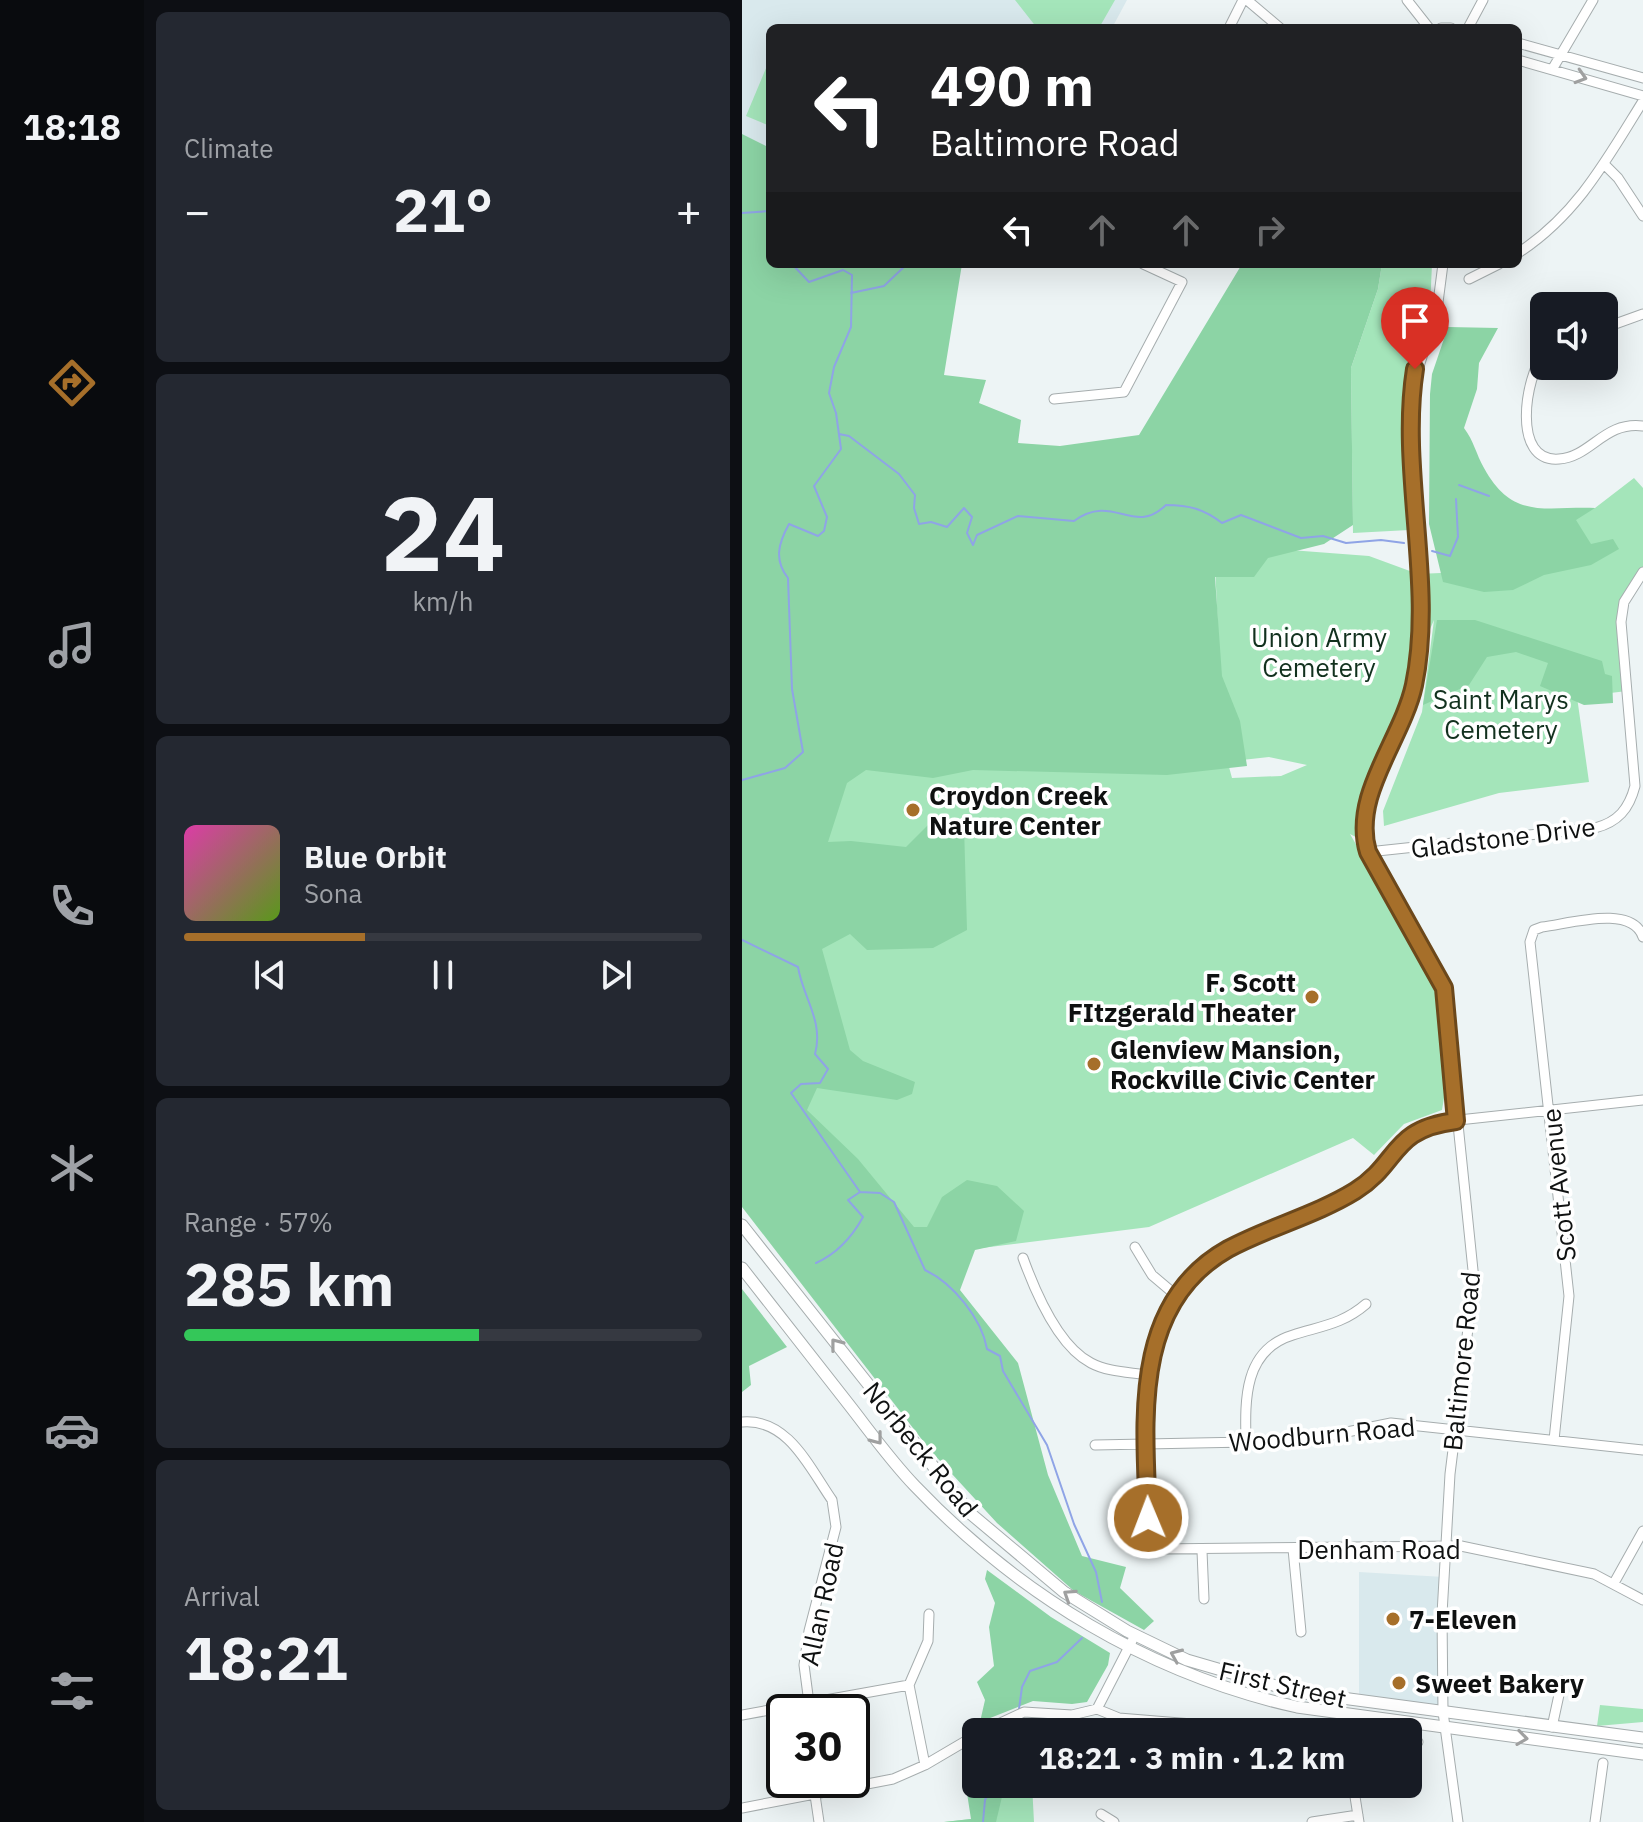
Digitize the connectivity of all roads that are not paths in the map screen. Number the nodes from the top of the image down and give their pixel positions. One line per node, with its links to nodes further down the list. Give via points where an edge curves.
1 (1245, 0): 5 (street); 6 (street)
2 (1407, 0): 7 (street)
3 (1483, 0): 8 (street)
4 (1593, 0): 10 (street)
5 (1231, 24)
6 (1275, 24)
7 (1426, 24)
8 (1470, 24)
9 (1522, 44): 10 (street)
10 (1560, 55): 12 (street); 13 (street)
11 (1522, 61): 12 (street)
12 (1553, 68): 14 (street, one-way to 14)
13 (1643, 78)
14 (1643, 98): 15 (street)
15 (1604, 164): 16 (street); 17 (street, via 1565,218)
16 (1643, 216)
17 (1522, 250)
18 (1152, 268): 25 (street, via 1182,282 1124,392)
19 (1442, 268): 29 (street, Baltimore Road, via 1437,310 1413,385 1419,651 1403,723 1365,812)
20 (1491, 268): 21 (street)
21 (1469, 279)
22 (1643, 314): 23 (street)
23 (1618, 323)
24 (1531, 380): 26 (street, via 1528,438 1547,458 1561,459 1613,429)
25 (1054, 399)
26 (1643, 426)
27 (1643, 572): 28 (street, Gladstone Drive)
28 (1638, 588): 29 (street, Gladstone Drive, via 1624,602 1621,622 1635,786 1618,818 1595,828)
29 (1368, 852): 33 (street, Baltimore Road, via 1444,988)
30 (1643, 937): 32 (street, Scott Avenue, via 1634,923 1621,919 1534,930 1530,942)
31 (1643, 1100): 32 (street)
32 (1550, 1110): 33 (street); 43 (street, Scott Avenue, via 1569,1296)
33 (1456, 1121): 38 (street, via 1415,1130 1357,1190 1227,1250 1201,1269); 42 (street, Baltimore Road, via 1474,1280)
34 (742, 1225): 57 (main road, Norbeck Road, one-way to 34, via 1064,1592 971,1514)
35 (1135, 1247): 38 (street, via 1152,1275)
36 (1023, 1258): 40 (street, via 1076,1353 1104,1369)
37 (742, 1268): 58 (main road, Norbeck Road, one-way to 58, via 927,1498 1042,1595)
38 (1178, 1297): 40 (street, via 1157,1334)
39 (1366, 1304): 44 (street, via 1339,1323 1283,1338 1266,1351 1248,1381)
40 (1147, 1375): 45 (street)
41 (742, 1422): 61 (street, Allan Road, via 777,1428 835,1510 836,1527 804,1665)
42 (1456, 1428): 43 (street, Woodburn Road); 44 (street, Woodburn Road, via 1391,1423 1303,1441); 49 (street, Baltimore Road)
43 (1554, 1440): 47 (street, Woodburn Road)
44 (1246, 1443): 45 (street, Woodburn Road)
45 (1146, 1444): 46 (street, Woodburn Road); 51 (street, Denham Road, via 1148,1542 1154,1549)
46 (1095, 1445)
47 (1643, 1450)
48 (1643, 1531): 52 (street)
49 (1445, 1547): 50 (street, Denham Road); 52 (street, Denham Road, via 1566,1567); 65 (street, Baltimore Road)
50 (1293, 1549): 51 (street, Denham Road); 56 (street)
51 (1202, 1551): 53 (street)
52 (1614, 1583): 54 (street, Denham Road)
53 (1204, 1599)
54 (1643, 1600)
55 (929, 1614): 60 (street, via 928,1641)
56 (1301, 1632)
57 (1135, 1635): 58 (street); 65 (main road, First Street, one-way to 57, via 1285,1689 1187,1660)
58 (1128, 1648): 63 (street); 69 (main road, First Street, via 1259,1698)
59 (1562, 1681): 70 (street)
60 (909, 1685): 62 (street); 75 (street)
61 (808, 1694)
62 (859, 1694)
63 (1097, 1709): 67 (street); 68 (street)
64 (766, 1711): 66 (street)
65 (1443, 1712): 69 (street, Baltimore Road); 70 (main road, First Street)
66 (742, 1715)
67 (1011, 1718)
68 (1119, 1718)
69 (1445, 1727): 73 (main road, First Street, one-way to 73); 86 (street, Baltimore Road)
70 (1552, 1727): 71 (main road, First Street)
71 (1643, 1738)
72 (962, 1743): 75 (street)
73 (1643, 1754)
74 (1603, 1763): 87 (street)
75 (925, 1765): 76 (street)
76 (870, 1785)
77 (798, 1798): 80 (street)
78 (815, 1798): 83 (street)
79 (1355, 1798): 82 (street)
80 (742, 1808)
81 (1101, 1814): 84 (street)
82 (1358, 1818): 85 (street)
83 (819, 1822)
84 (1114, 1822)
85 (1312, 1822)
86 (1458, 1822)
87 (1595, 1822)

